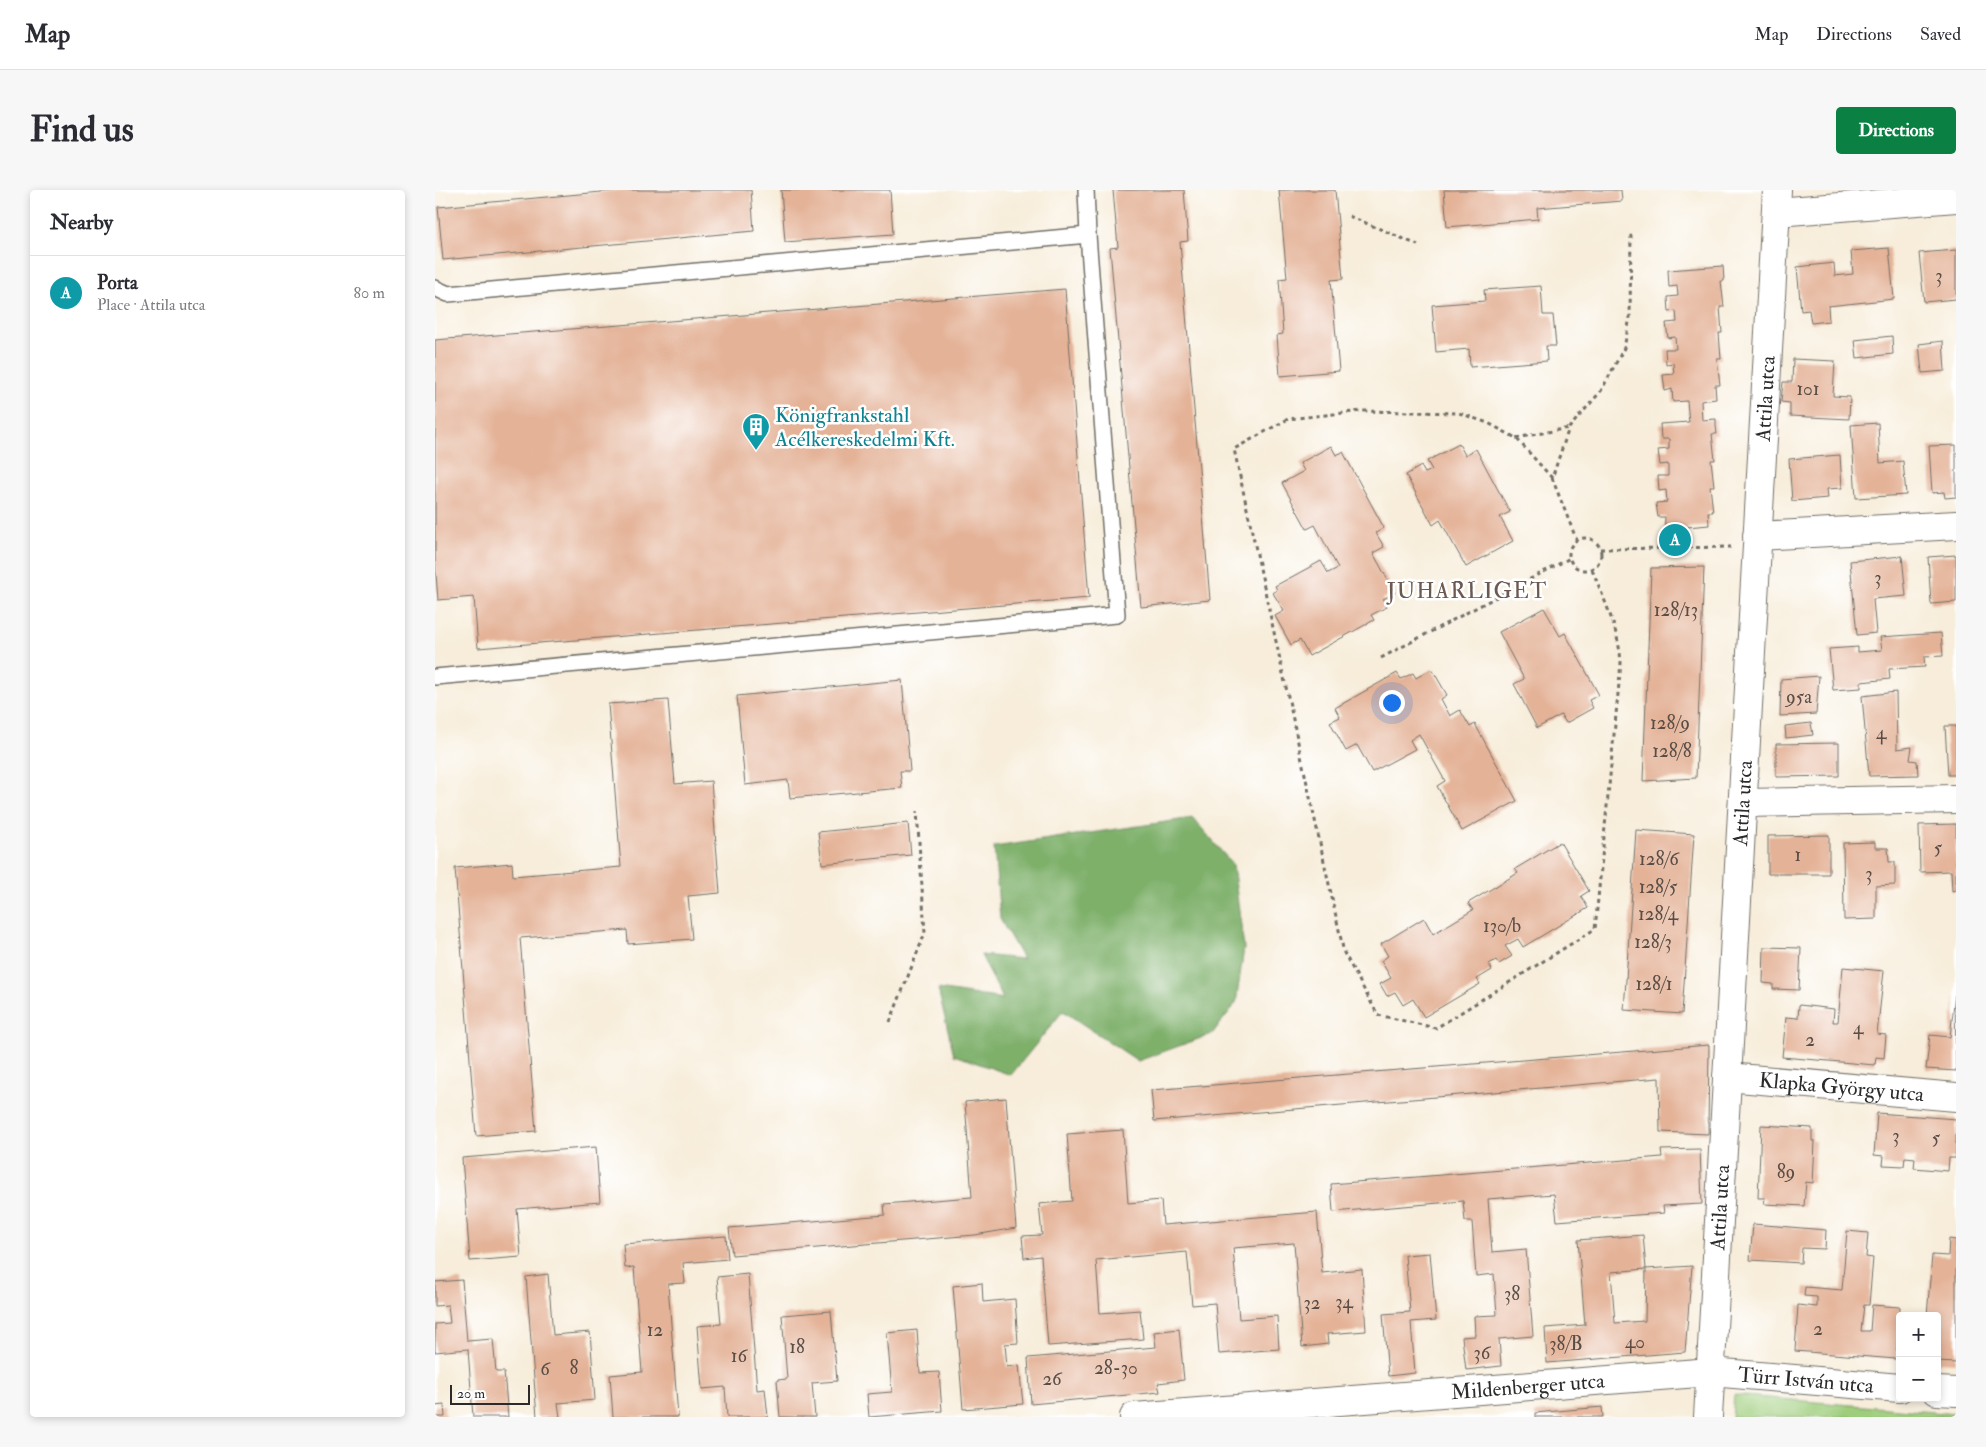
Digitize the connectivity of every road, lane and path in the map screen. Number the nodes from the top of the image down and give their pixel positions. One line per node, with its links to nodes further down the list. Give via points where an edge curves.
1 (1086, 190): 6 (lane)
2 (1956, 198): 3 (street)
3 (1776, 201): 14 (street, Attila utca)
4 (1349, 216): 7 (path)
5 (1631, 232): 9 (path, via 1630,317 1624,348 1601,391)
6 (1088, 235): 8 (lane, via 448,294); 19 (lane, via 1117,614)
7 (1418, 245)
8 (435, 288)
9 (1569, 428): 10 (path); 11 (path)
10 (1516, 438): 11 (path); 17 (path, via 1459,413 1362,411 1288,419 1234,449 1344,953 1378,1014 1436,1028 1595,929 1621,663 1613,622)
11 (1552, 478): 13 (path)
12 (1956, 525): 14 (street)
13 (1577, 540): 15 (path, via 1595,541); 16 (path)
14 (1757, 542): 15 (path); 21 (street, Attila utca)
15 (1600, 549): 17 (path, via 1601,557)
16 (1569, 558): 17 (path, via 1582,570); 18 (path)
17 (1592, 569)
18 (1381, 658)
19 (435, 677)
20 (1956, 799): 21 (street)
21 (1743, 802): 24 (street, Attila utca)
22 (917, 811): 23 (path, via 925,933)
23 (890, 1022)
24 (1727, 1077): 25 (street, Klapka György utca); 26 (street, Attila utca)
25 (1956, 1097)
26 (1711, 1372): 27 (street, Türr István utca); 30 (street, Mildenberger utca); 31 (street, Attila utca)
27 (1896, 1388)
28 (1941, 1391): 29 (street)
29 (1956, 1392)
30 (1134, 1417)
31 (1708, 1417)

